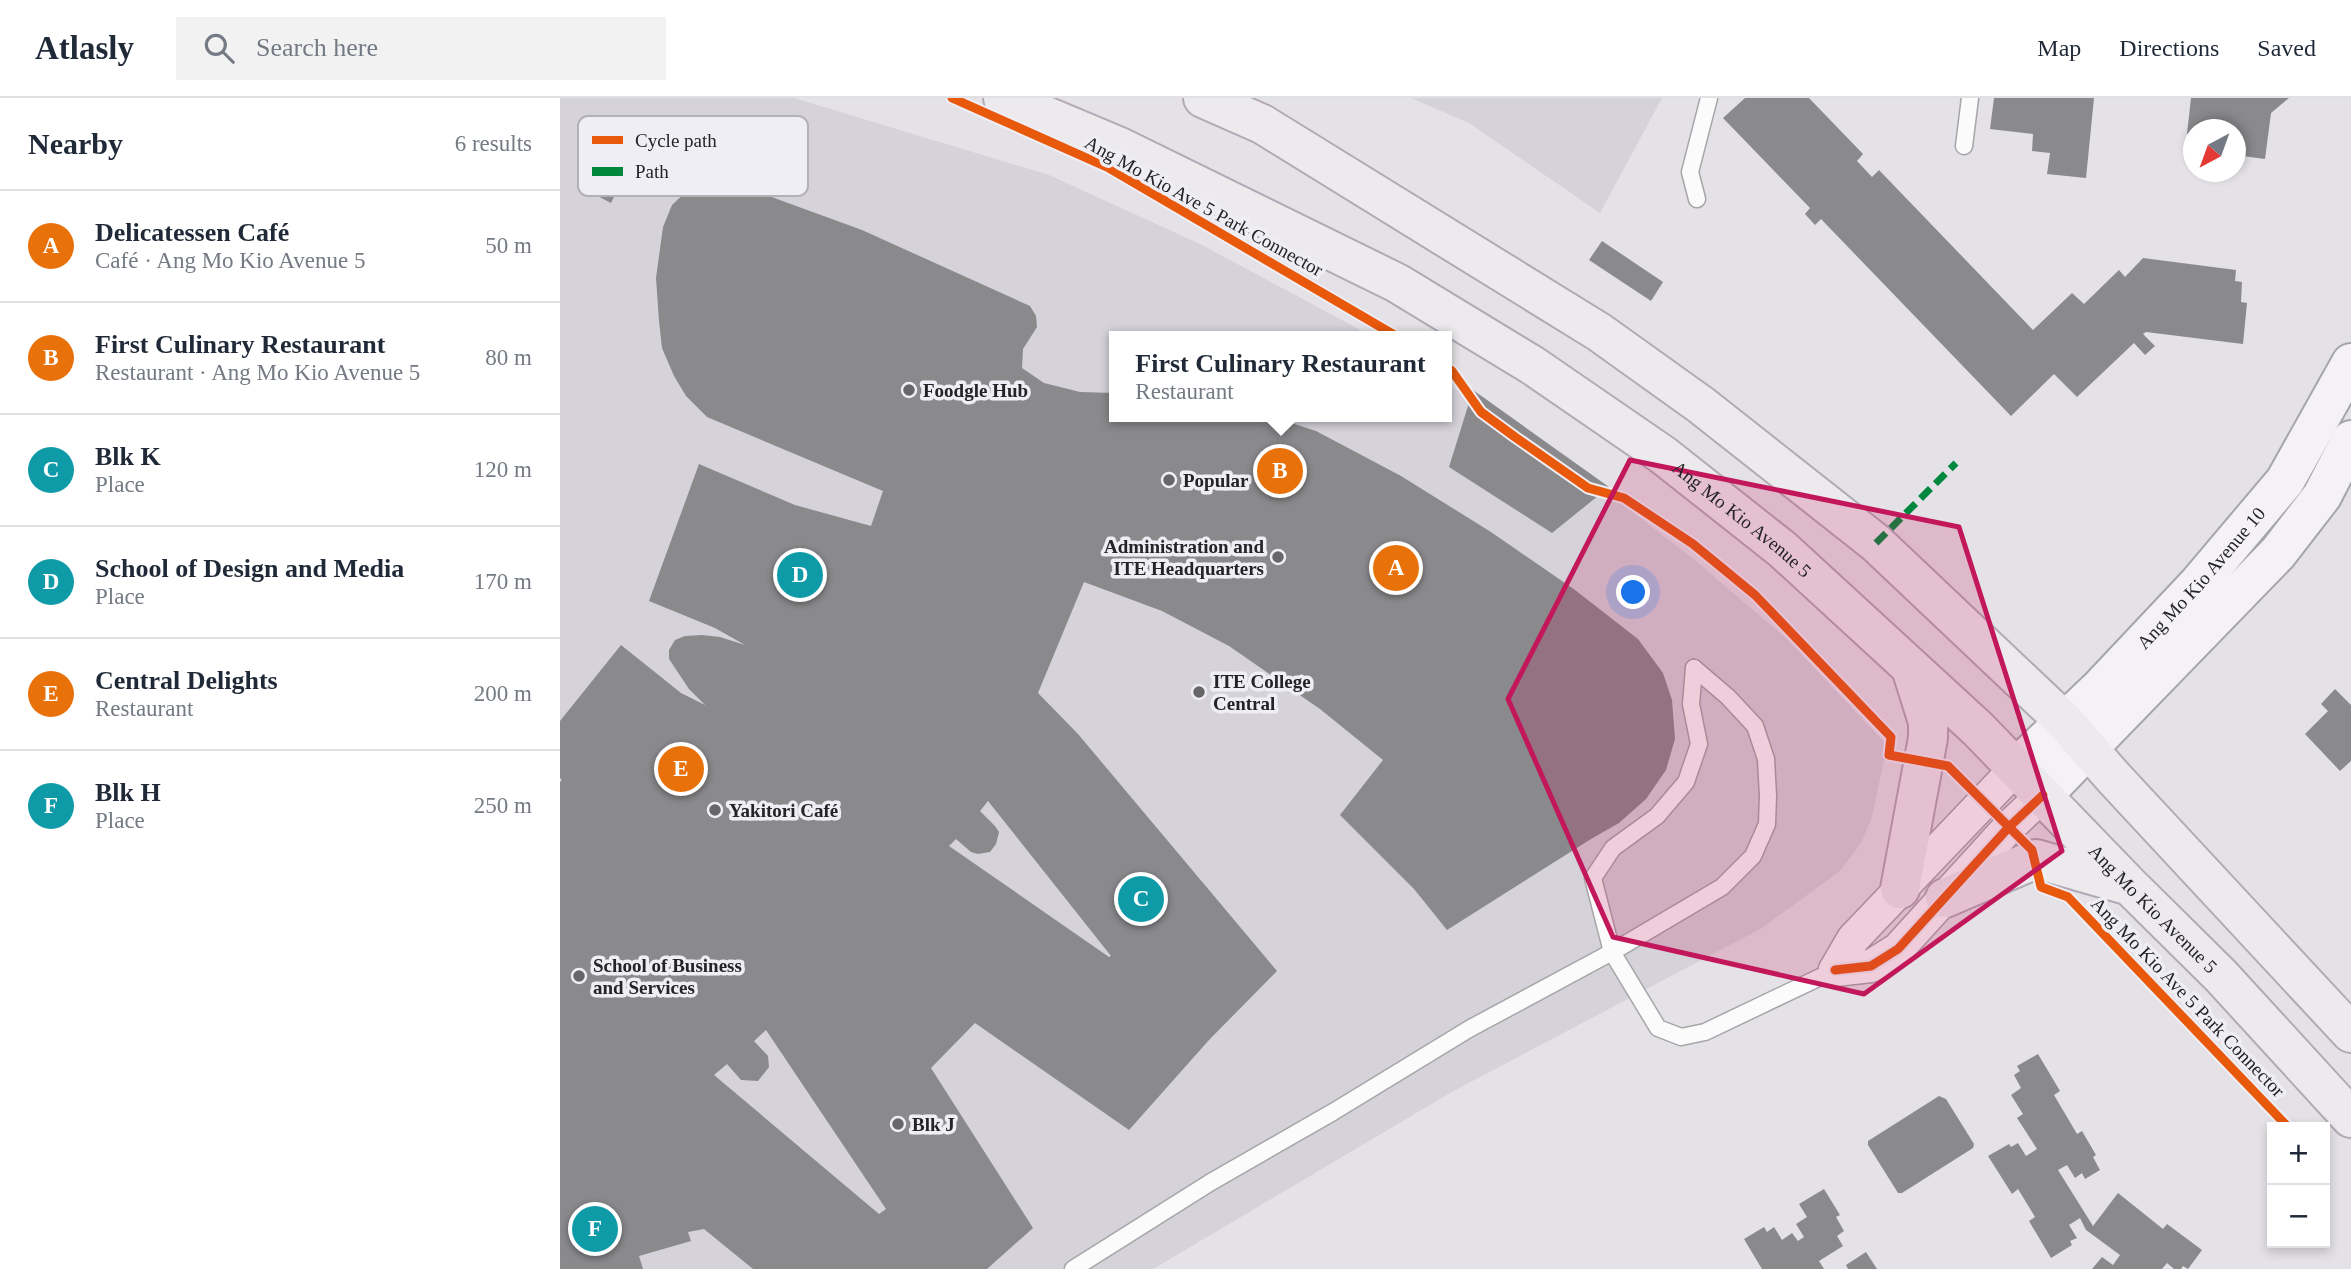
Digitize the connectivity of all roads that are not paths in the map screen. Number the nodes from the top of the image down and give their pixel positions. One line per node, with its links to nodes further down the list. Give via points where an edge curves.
1 (1003, 98): 9 (main road, Ang Mo Kio Avenue 5, via 1120,147 1397,283 1532,365 1662,455 1782,549)
2 (1203, 98): 10 (main road, via 1286,138 1599,332 1701,405 1876,543)
3 (1709, 98): 6 (lane, via 1690,172)
4 (1969, 98): 5 (lane)
5 (1964, 146)
6 (1697, 199)
7 (2351, 363): 10 (main road, Ang Mo Kio Avenue 10, via 2285,481 2198,584 2100,688)
8 (2351, 440): 10 (main road, Ang Mo Kio Avenue 10, via 2322,496 2278,552)
9 (1910, 666): 11 (main road, Ang Mo Kio Avenue 5); 14 (main road, via 1928,722 1928,738)
10 (2076, 735): 11 (main road, Ang Mo Kio Avenue 10); 12 (main road, Ang Mo Kio Avenue 10); 18 (main road)
11 (2017, 767): 12 (main road, Ang Mo Kio Avenue 5); 14 (street)
12 (2043, 795): 13 (main road, Ang Mo Kio Avenue 5); 15 (street)
13 (2129, 885): 15 (main road, via 2036,859); 19 (main road, Ang Mo Kio Avenue 5, via 2221,976)
14 (1900, 889): 17 (street, via 1853,939)
15 (1945, 898): 17 (street, via 1898,949 1871,965)
16 (1612, 952): 16 (lane, via 1593,878 1613,848 1657,816 1686,782 1699,744 1690,704 1694,667 1755,726 1766,759 1767,824 1753,856 1722,887); 17 (lane, via 1658,1028 1681,1037 1705,1032); 20 (lane, via 1469,1029)
17 (1835, 970)
18 (2351, 1033)
19 (2351, 1118)
20 (1073, 1269)

